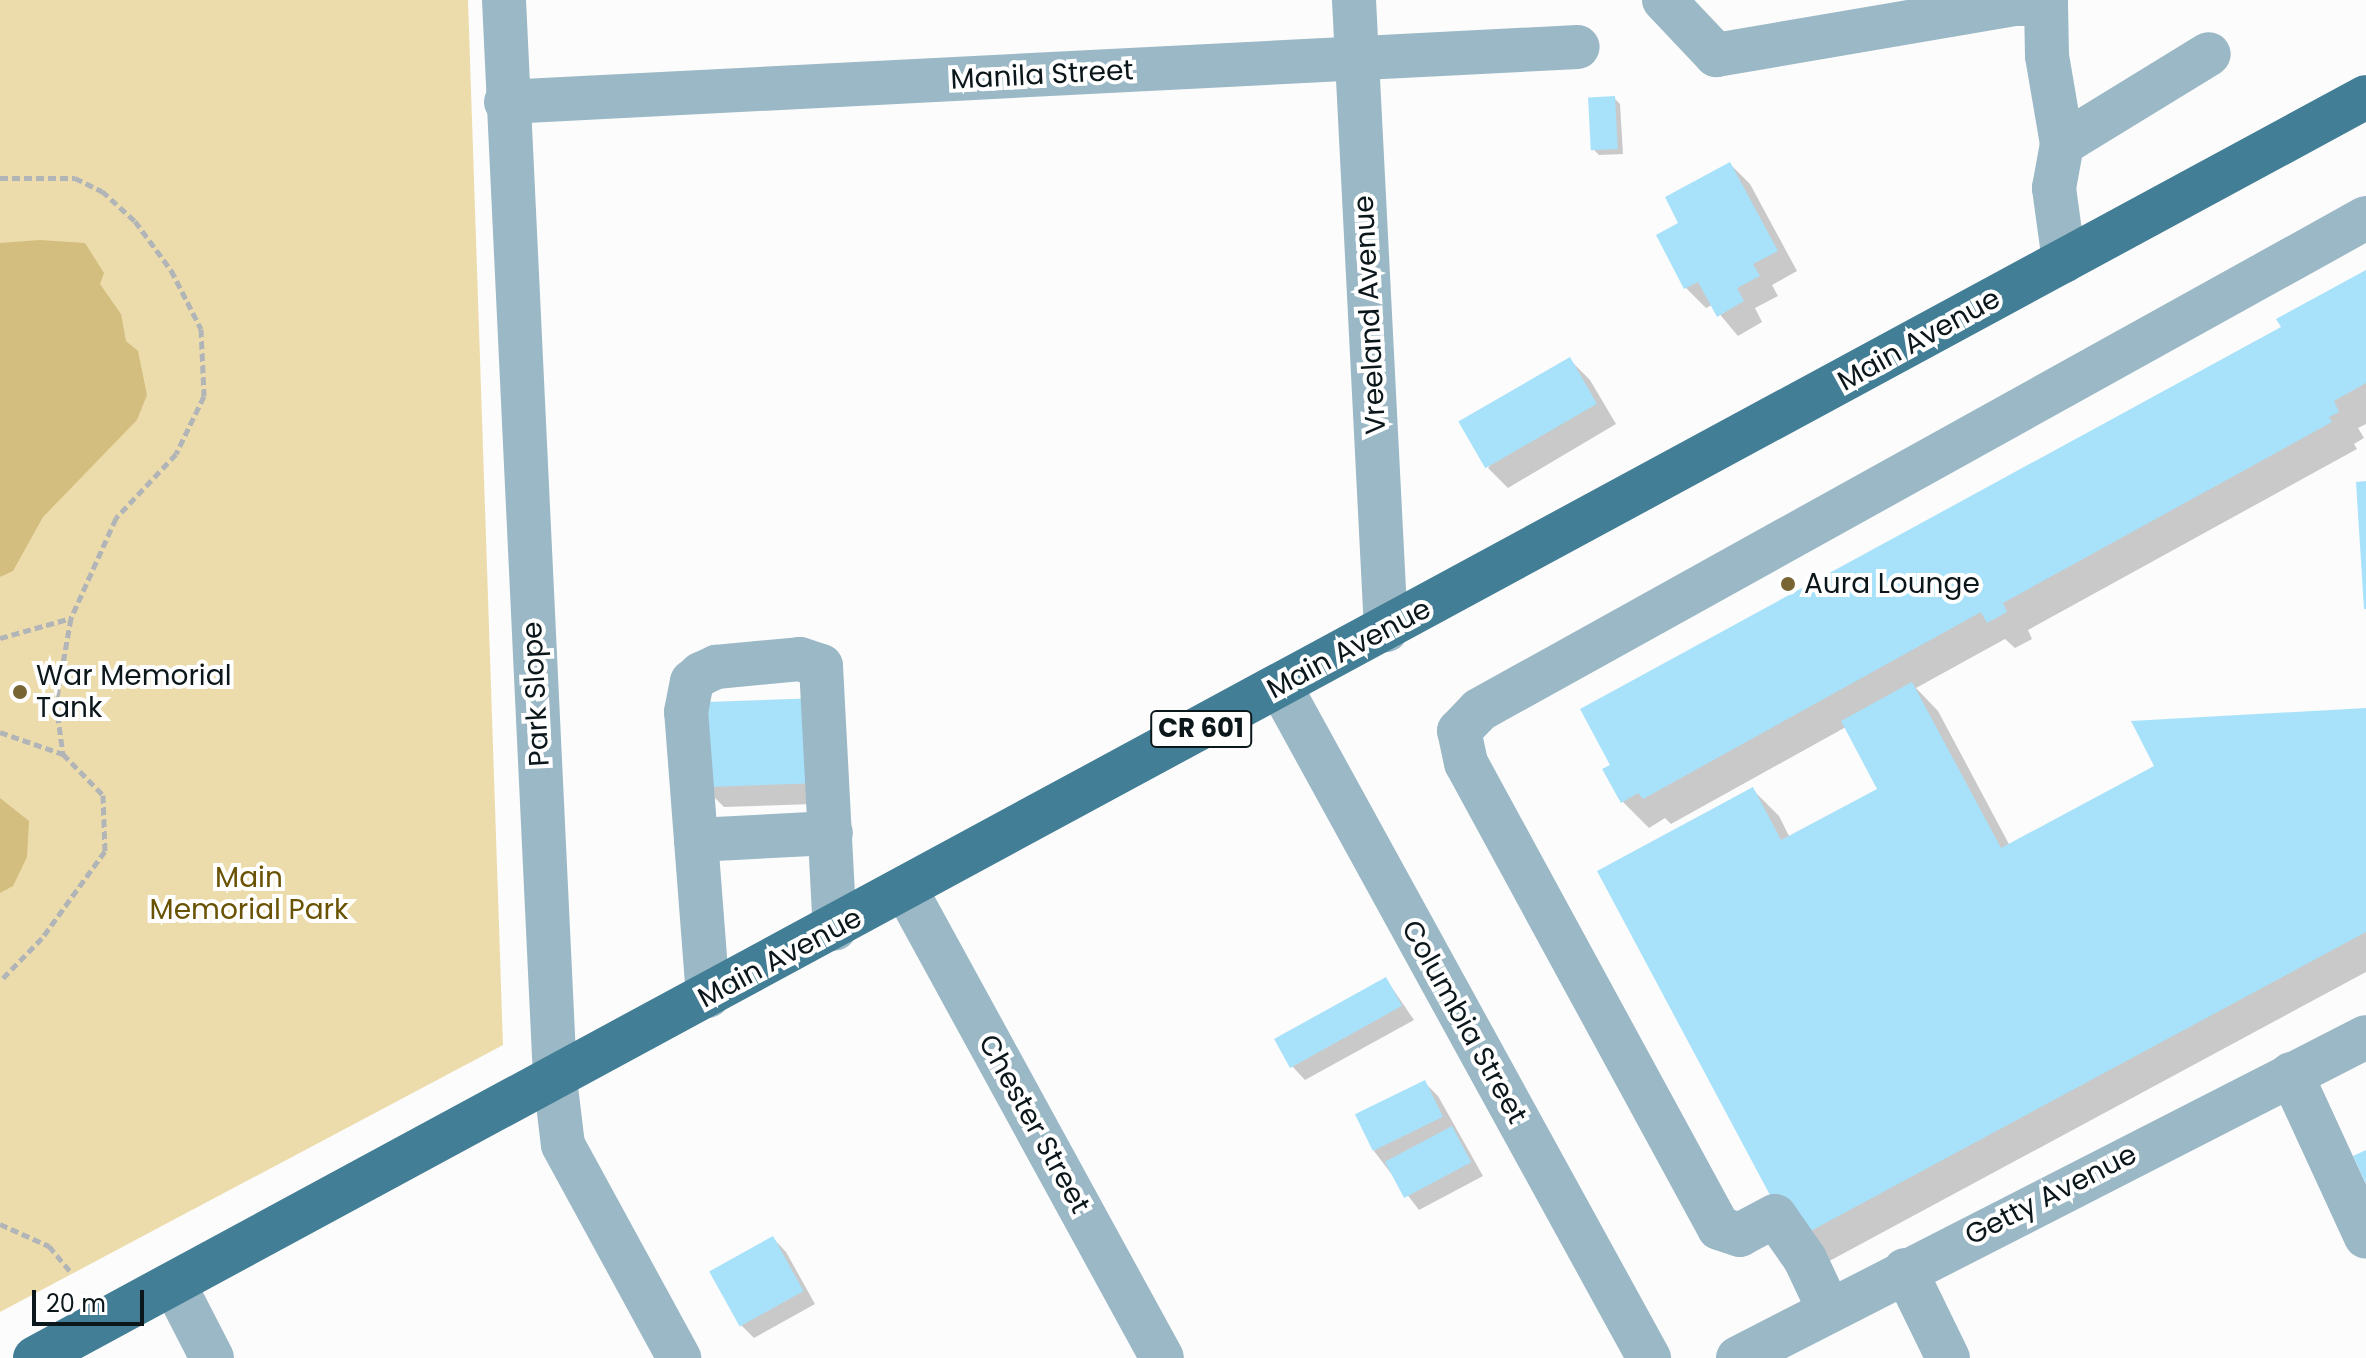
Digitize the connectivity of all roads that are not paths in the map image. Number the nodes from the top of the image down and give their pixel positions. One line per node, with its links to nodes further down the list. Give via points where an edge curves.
1 (504, 0): 9 (street, Park Slope)
2 (1354, 0): 7 (street, Vreeland Avenue)
3 (1664, 0): 4 (street, via 1716,55)
4 (2046, 2): 10 (street, via 2047,56)
5 (1578, 47): 7 (street, Manila Street)
6 (2209, 54): 10 (street)
7 (1356, 59): 9 (street, Manila Street); 13 (street, Vreeland Avenue)
8 (2366, 97): 12 (main road, Main Avenue / CR 601)
9 (506, 102): 22 (street, Park Slope)
10 (2062, 144): 12 (street, via 2054,188)
11 (2366, 218): 26 (street, via 1479,710 1459,731 1466,763 1719,1228 1740,1235 1775,1216 1805,1259)
12 (2064, 261): 13 (main road, Main Avenue / CR 601)
13 (1386, 630): 14 (main road, Main Avenue / CR 601)
14 (1280, 686): 17 (main road, Main Avenue / CR 601); 31 (street, Columbia Street)
15 (831, 833): 16 (street); 16 (street, via 825,674 815,661 800,659 716,667 692,682 686,712); 18 (street)
16 (696, 840): 19 (street)
17 (906, 890): 18 (main road, Main Avenue / CR 601); 30 (street, Chester Street)
18 (835, 929): 19 (main road, Main Avenue / CR 601)
19 (708, 996): 22 (main road, Main Avenue / CR 601)
20 (2366, 1037): 21 (street, Getty Avenue)
21 (2291, 1074): 23 (street); 24 (street, Getty Avenue)
22 (555, 1079): 25 (main road, Main Avenue / CR 601); 29 (street, Park Slope, via 563,1145)
23 (2366, 1237)
24 (1905, 1270): 26 (street, Getty Avenue); 33 (street)
25 (174, 1284): 27 (main road, Main Avenue / CR 601); 28 (street)
26 (1829, 1310): 32 (street, Getty Avenue)
27 (35, 1358)
28 (212, 1358)
29 (679, 1358)
30 (1162, 1358)
31 (1649, 1358)
32 (1738, 1358)
33 (1948, 1358)

